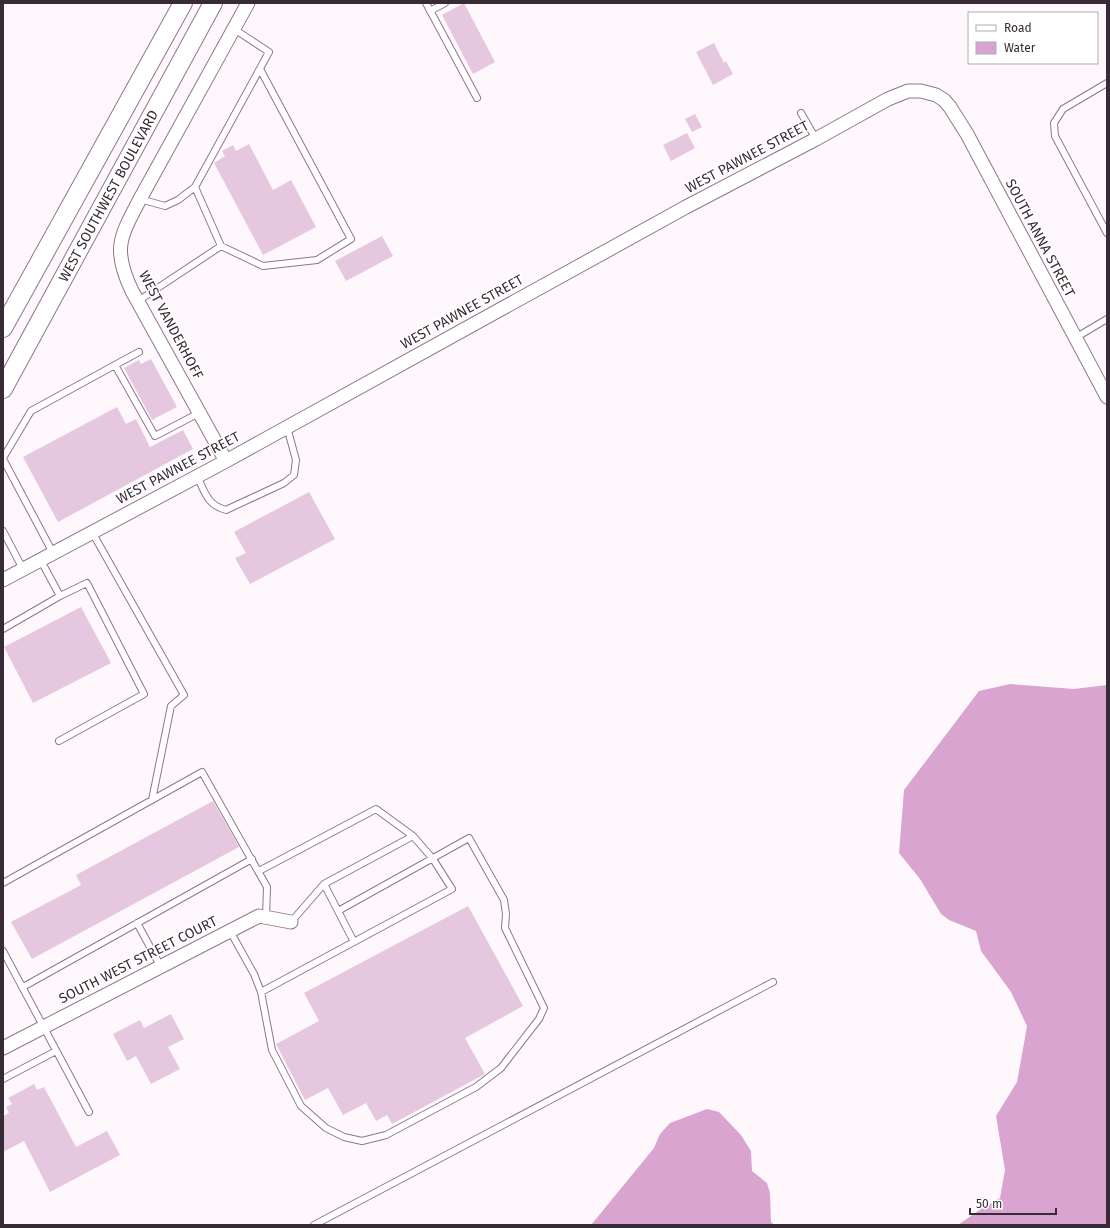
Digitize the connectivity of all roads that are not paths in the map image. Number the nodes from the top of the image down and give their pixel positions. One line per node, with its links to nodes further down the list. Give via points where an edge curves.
1 (182, 3): 20 (main road, WEST SOUTHWEST BOULEVARD)
2 (213, 3): 24 (main road, WEST SOUTHWEST BOULEVARD)
3 (248, 3): 7 (street, WEST VANDERHOFF)
4 (426, 3): 6 (lane)
5 (445, 3): 6 (lane)
6 (430, 11): 11 (lane)
7 (234, 29): 8 (lane, via 269,52); 15 (street, WEST VANDERHOFF)
8 (260, 69): 14 (lane); 17 (lane, via 351,239 317,260 263,266)
9 (1107, 83): 16 (lane, via 1063,109 1054,123 1055,136)
10 (940, 97): 13 (street, WEST PAWNEE STREET, via 921,91 908,91 888,98); 21 (street, SOUTH ANNA STREET, via 950,107 966,134)
11 (477, 98)
12 (801, 112): 13 (lane)
13 (816, 139): 27 (street, WEST PAWNEE STREET, via 686,207)
14 (196, 188): 15 (lane, via 165,206); 17 (lane)
15 (140, 198): 18 (street, WEST VANDERHOFF, via 125,228 120,246 126,278)
16 (1107, 233)
17 (221, 246): 18 (lane)
18 (138, 301): 26 (street, WEST VANDERHOFF)
19 (1107, 319): 21 (lane)
20 (3, 328)
21 (1075, 338): 25 (street, SOUTH ANNA STREET)
22 (140, 352): 23 (lane)
23 (115, 365): 26 (lane, via 155,436); 28 (lane, via 31,411)
24 (3, 388)
25 (1107, 397)
26 (199, 413): 29 (street, WEST VANDERHOFF)
27 (287, 427): 29 (street, WEST PAWNEE STREET); 30 (lane, via 296,460 294,475 284,483 226,510 217,508 209,500)
28 (3, 458): 33 (lane)
29 (226, 461): 30 (street, WEST PAWNEE STREET)
30 (197, 476): 32 (street, WEST PAWNEE STREET)
31 (3, 531): 35 (lane)
32 (92, 532): 33 (street, WEST PAWNEE STREET); 40 (lane, via 184,695 171,706)
33 (52, 553): 34 (street, WEST PAWNEE STREET)
34 (40, 559): 35 (street, WEST PAWNEE STREET); 37 (lane)
35 (23, 569): 36 (street, WEST PAWNEE STREET)
36 (3, 580)
37 (60, 596): 38 (lane); 39 (lane, via 87,583 144,694)
38 (3, 629)
39 (59, 741)
40 (152, 800): 42 (lane, via 202,772); 45 (lane)
41 (413, 836): 43 (lane); 44 (lane, via 376,809); 46 (lane)
42 (252, 859): 44 (lane); 50 (lane)
43 (433, 859): 47 (lane); 52 (lane, via 452,889); 57 (lane, via 469,838 504,900 505,928 544,1008 539,1019 501,1068 476,1087 386,1135 362,1141 344,1137 326,1128 301,1106 272,1050)
44 (259, 871): 48 (lane, via 267,887)
45 (3, 883)
46 (324, 884): 47 (lane); 49 (lane)
47 (338, 911): 52 (lane)
48 (266, 918): 49 (street, SOUTH WEST STREET COURT); 51 (street, SOUTH WEST STREET COURT, via 259,916)
49 (291, 922)
50 (137, 923): 54 (lane); 56 (lane)
51 (230, 931): 54 (street, SOUTH WEST STREET COURT); 57 (lane)
52 (354, 942): 57 (lane)
53 (3, 951): 56 (lane)
54 (161, 967): 58 (street, SOUTH WEST STREET COURT)
55 (773, 982): 63 (lane)
56 (23, 987): 58 (lane)
57 (261, 992)
58 (44, 1027): 59 (street, SOUTH WEST STREET COURT); 60 (lane)
59 (3, 1048)
60 (56, 1051): 61 (lane); 62 (lane)
61 (3, 1079)
62 (89, 1112)
63 (314, 1225)

